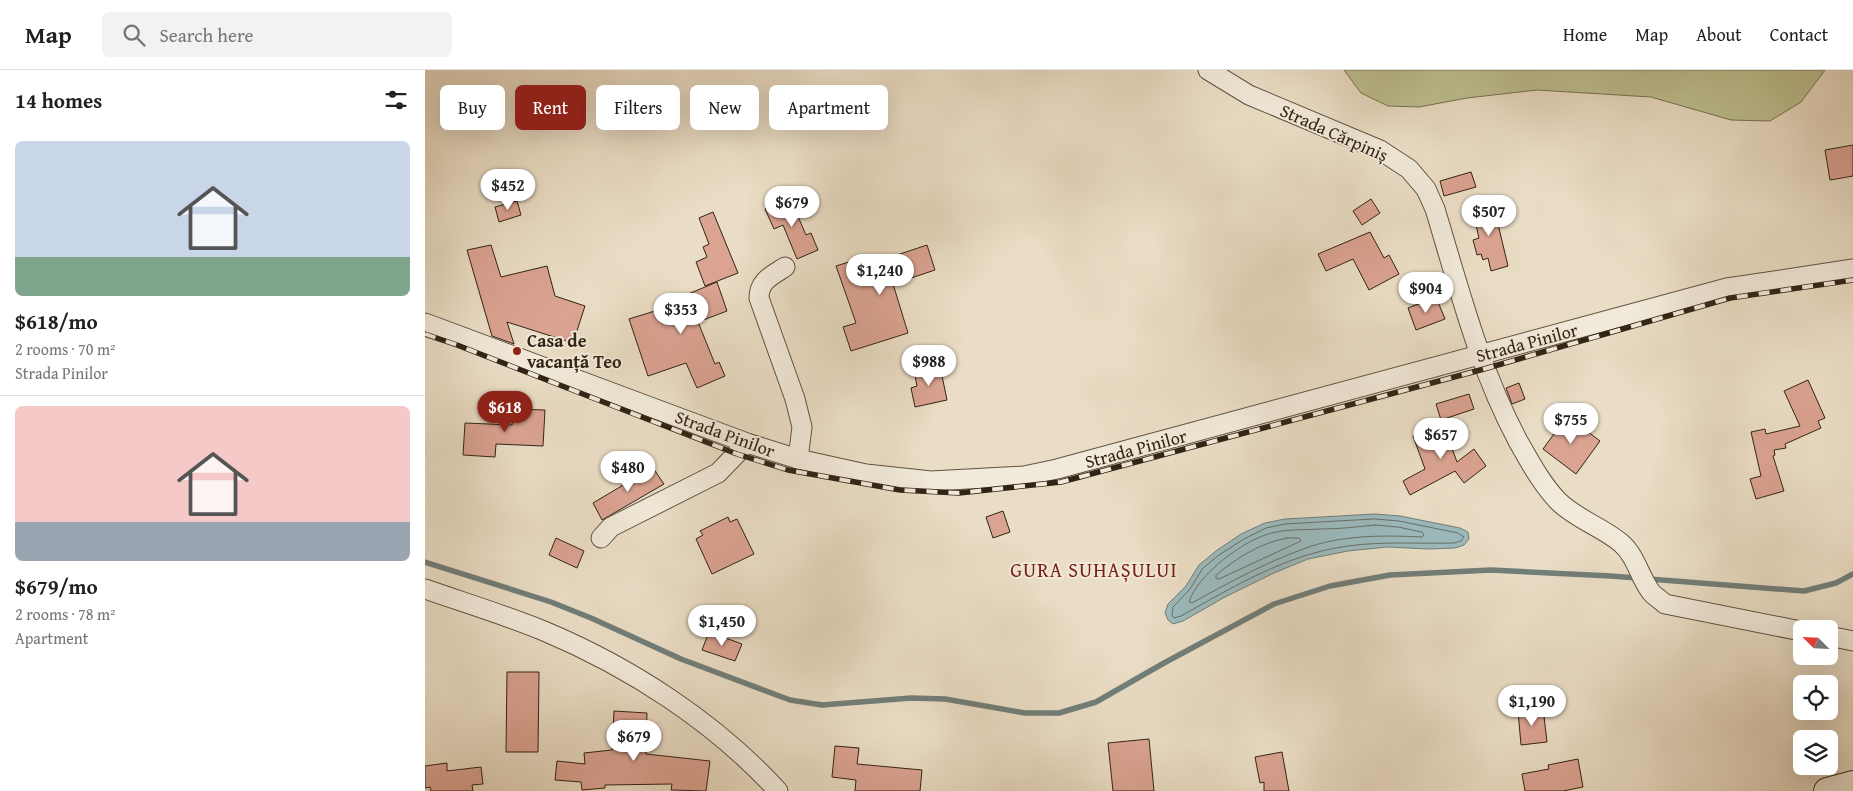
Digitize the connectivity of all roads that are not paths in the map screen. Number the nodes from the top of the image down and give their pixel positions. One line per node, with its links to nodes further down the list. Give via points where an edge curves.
1 (1208, 70): 5 (street, Strada Cărpiniș, via 1249,94 1380,150 1409,169 1426,189 1435,209)
2 (785, 267): 7 (street, via 764,281 759,289 759,298 795,399 801,427)
3 (1853, 269): 5 (street, Strada Pinilor, via 1727,288)
4 (425, 323): 6 (street, Strada Pinilor)
5 (1480, 356): 7 (street, Strada Pinilor, via 1057,470 1024,476 931,481 866,474); 10 (street, Strada Cărpiniș, via 1501,409 1545,486 1560,503 1620,542 1651,592 1665,604)
6 (747, 443): 7 (street, Strada Pinilor); 8 (street, via 718,474 611,527)
7 (798, 459)
8 (601, 538)
9 (425, 589): 14 (street, via 544,631 630,675 716,733)
10 (1793, 629)
11 (1838, 638): 12 (street)
12 (1853, 641)
13 (1853, 784): 15 (main road)
14 (778, 791)
15 (1827, 791)

